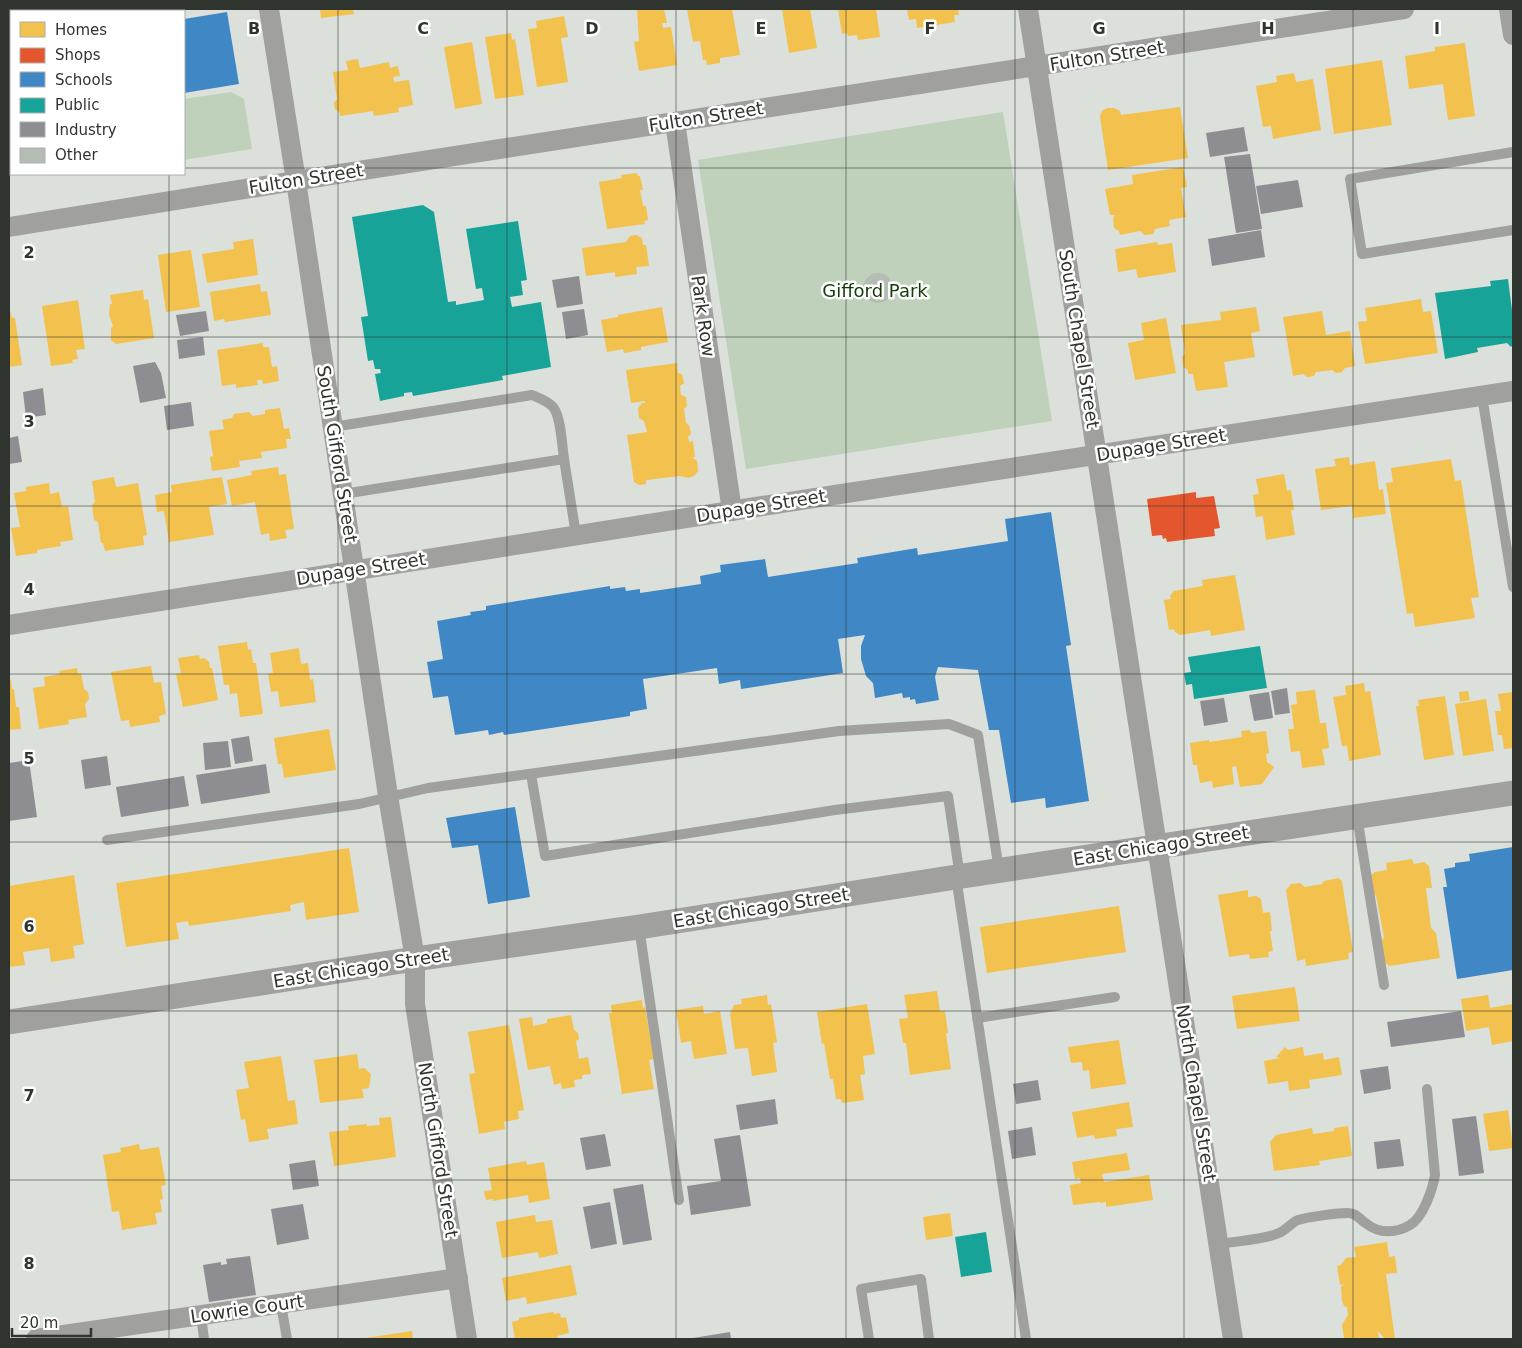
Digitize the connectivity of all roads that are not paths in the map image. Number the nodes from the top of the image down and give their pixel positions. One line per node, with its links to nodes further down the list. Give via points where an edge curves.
1 (269, 9): 9 (street, South Gifford Street)
2 (1028, 9): 6 (street, South Chapel Street)
3 (1404, 9): 6 (street, Fulton Street)
4 (1509, 9): 5 (street)
5 (1513, 35)
6 (1037, 67): 7 (street, Fulton Street); 15 (street, South Chapel Street)
7 (675, 122): 9 (street, Fulton Street); 18 (street, Park Row)
8 (1513, 152): 11 (lane, via 1350,179 1362,254)
9 (296, 181): 10 (street, Fulton Street); 14 (street, South Gifford Street)
10 (9, 227)
11 (1513, 230)
12 (1513, 391): 13 (street, Dupage Street)
13 (1482, 396): 15 (street, Dupage Street); 21 (lane)
14 (332, 427): 16 (lane, via 532,395 545,400 558,414); 17 (street, South Gifford Street)
15 (1097, 455): 18 (street, Dupage Street); 28 (street, South Chapel Street)
16 (564, 459): 17 (lane); 19 (lane)
17 (343, 494): 20 (street, South Gifford Street)
18 (732, 511): 19 (street, Dupage Street)
19 (576, 535): 20 (street, Dupage Street)
20 (354, 570): 22 (street, Dupage Street); 25 (street, South Gifford Street)
21 (1513, 587)
22 (9, 624)
23 (531, 774): 25 (lane); 29 (lane, via 839,731 949,724 978,735); 30 (lane, via 545,856 835,810 948,796)
24 (1513, 793): 26 (street, East Chicago Street)
25 (388, 796): 27 (lane, via 359,804); 32 (street, South Gifford Street)
26 (1357, 816): 28 (street, East Chicago Street); 33 (lane)
27 (107, 840)
28 (1158, 846): 29 (street, East Chicago Street); 39 (street, North Chapel Street)
29 (999, 871): 30 (street, East Chicago Street)
30 (958, 877): 31 (street, East Chicago Street); 35 (lane)
31 (639, 927): 32 (street, East Chicago Street); 38 (lane)
32 (415, 959): 36 (street, East Chicago Street); 40 (street, North Gifford Street, via 415,1004)
33 (1384, 985)
34 (1115, 996): 35 (lane)
35 (977, 1018): 49 (lane)
36 (9, 1022)
37 (1427, 1089): 39 (lane, via 1434,1185 1418,1218 1411,1225 1380,1230 1355,1214 1347,1213 1300,1220 1278,1234)
38 (679, 1200)
39 (1219, 1244): 50 (street, North Chapel Street)
40 (458, 1278): 41 (street, Lowrie Court); 46 (street, North Gifford Street)
41 (281, 1304): 42 (street, Lowrie Court); 45 (lane)
42 (200, 1315): 43 (street, Lowrie Court); 44 (lane)
43 (36, 1339)
44 (204, 1339)
45 (287, 1339)
46 (467, 1339)
47 (868, 1339): 48 (lane, via 861,1289 921,1279)
48 (930, 1339)
49 (1026, 1339)
50 (1234, 1339)

